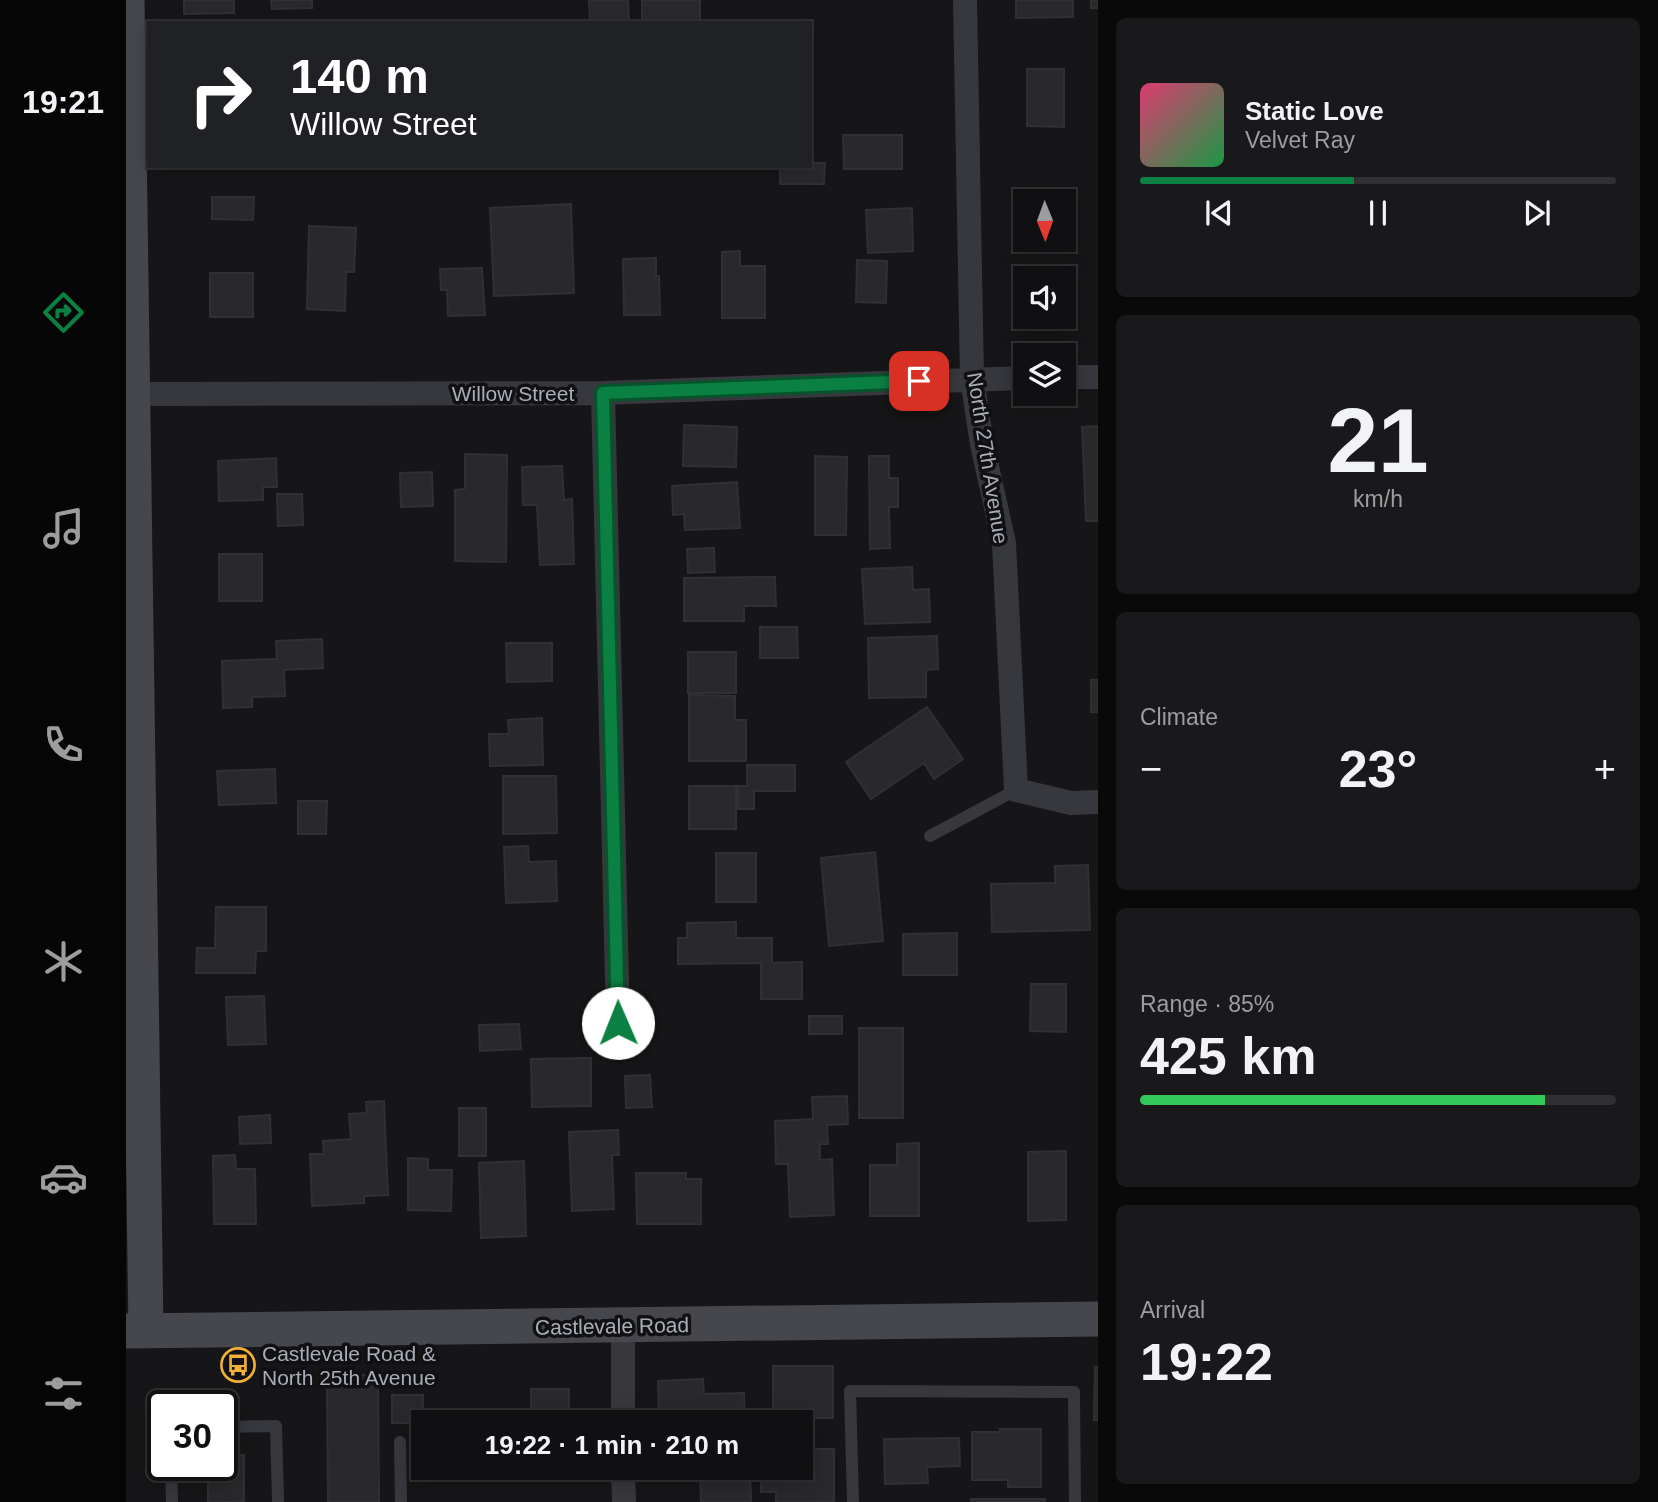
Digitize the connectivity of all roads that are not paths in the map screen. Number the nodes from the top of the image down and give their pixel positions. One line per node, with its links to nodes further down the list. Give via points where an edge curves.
1 (127, 0): 8 (street)
2 (965, 0): 6 (street, North 27th Avenue)
3 (1076, 377): 4 (street)
4 (1098, 377)
5 (1013, 378): 6 (street, Willow Street)
6 (972, 379): 7 (street, Willow Street); 9 (street, North 27th Avenue, via 1003,543)
7 (603, 393): 8 (street, Willow Street); 12 (street)
8 (129, 394): 15 (street)
9 (1016, 790): 10 (street, via 1071,803); 11 (lane)
10 (1098, 802)
11 (930, 836)
12 (618, 1023)
13 (1098, 1319): 14 (street, Castlevale Road)
14 (623, 1326): 15 (street, Castlevale Road); 16 (street)
15 (136, 1330)
16 (623, 1410)
17 (238, 1427): 22 (lane, via 276,1426)
18 (400, 1442): 23 (lane)
19 (624, 1480): 24 (street)
20 (171, 1481): 21 (lane)
21 (172, 1502)
22 (278, 1502)
23 (401, 1502)
24 (624, 1502)
25 (853, 1502): 26 (lane, via 850,1391 1074,1392)
26 (1075, 1502)

